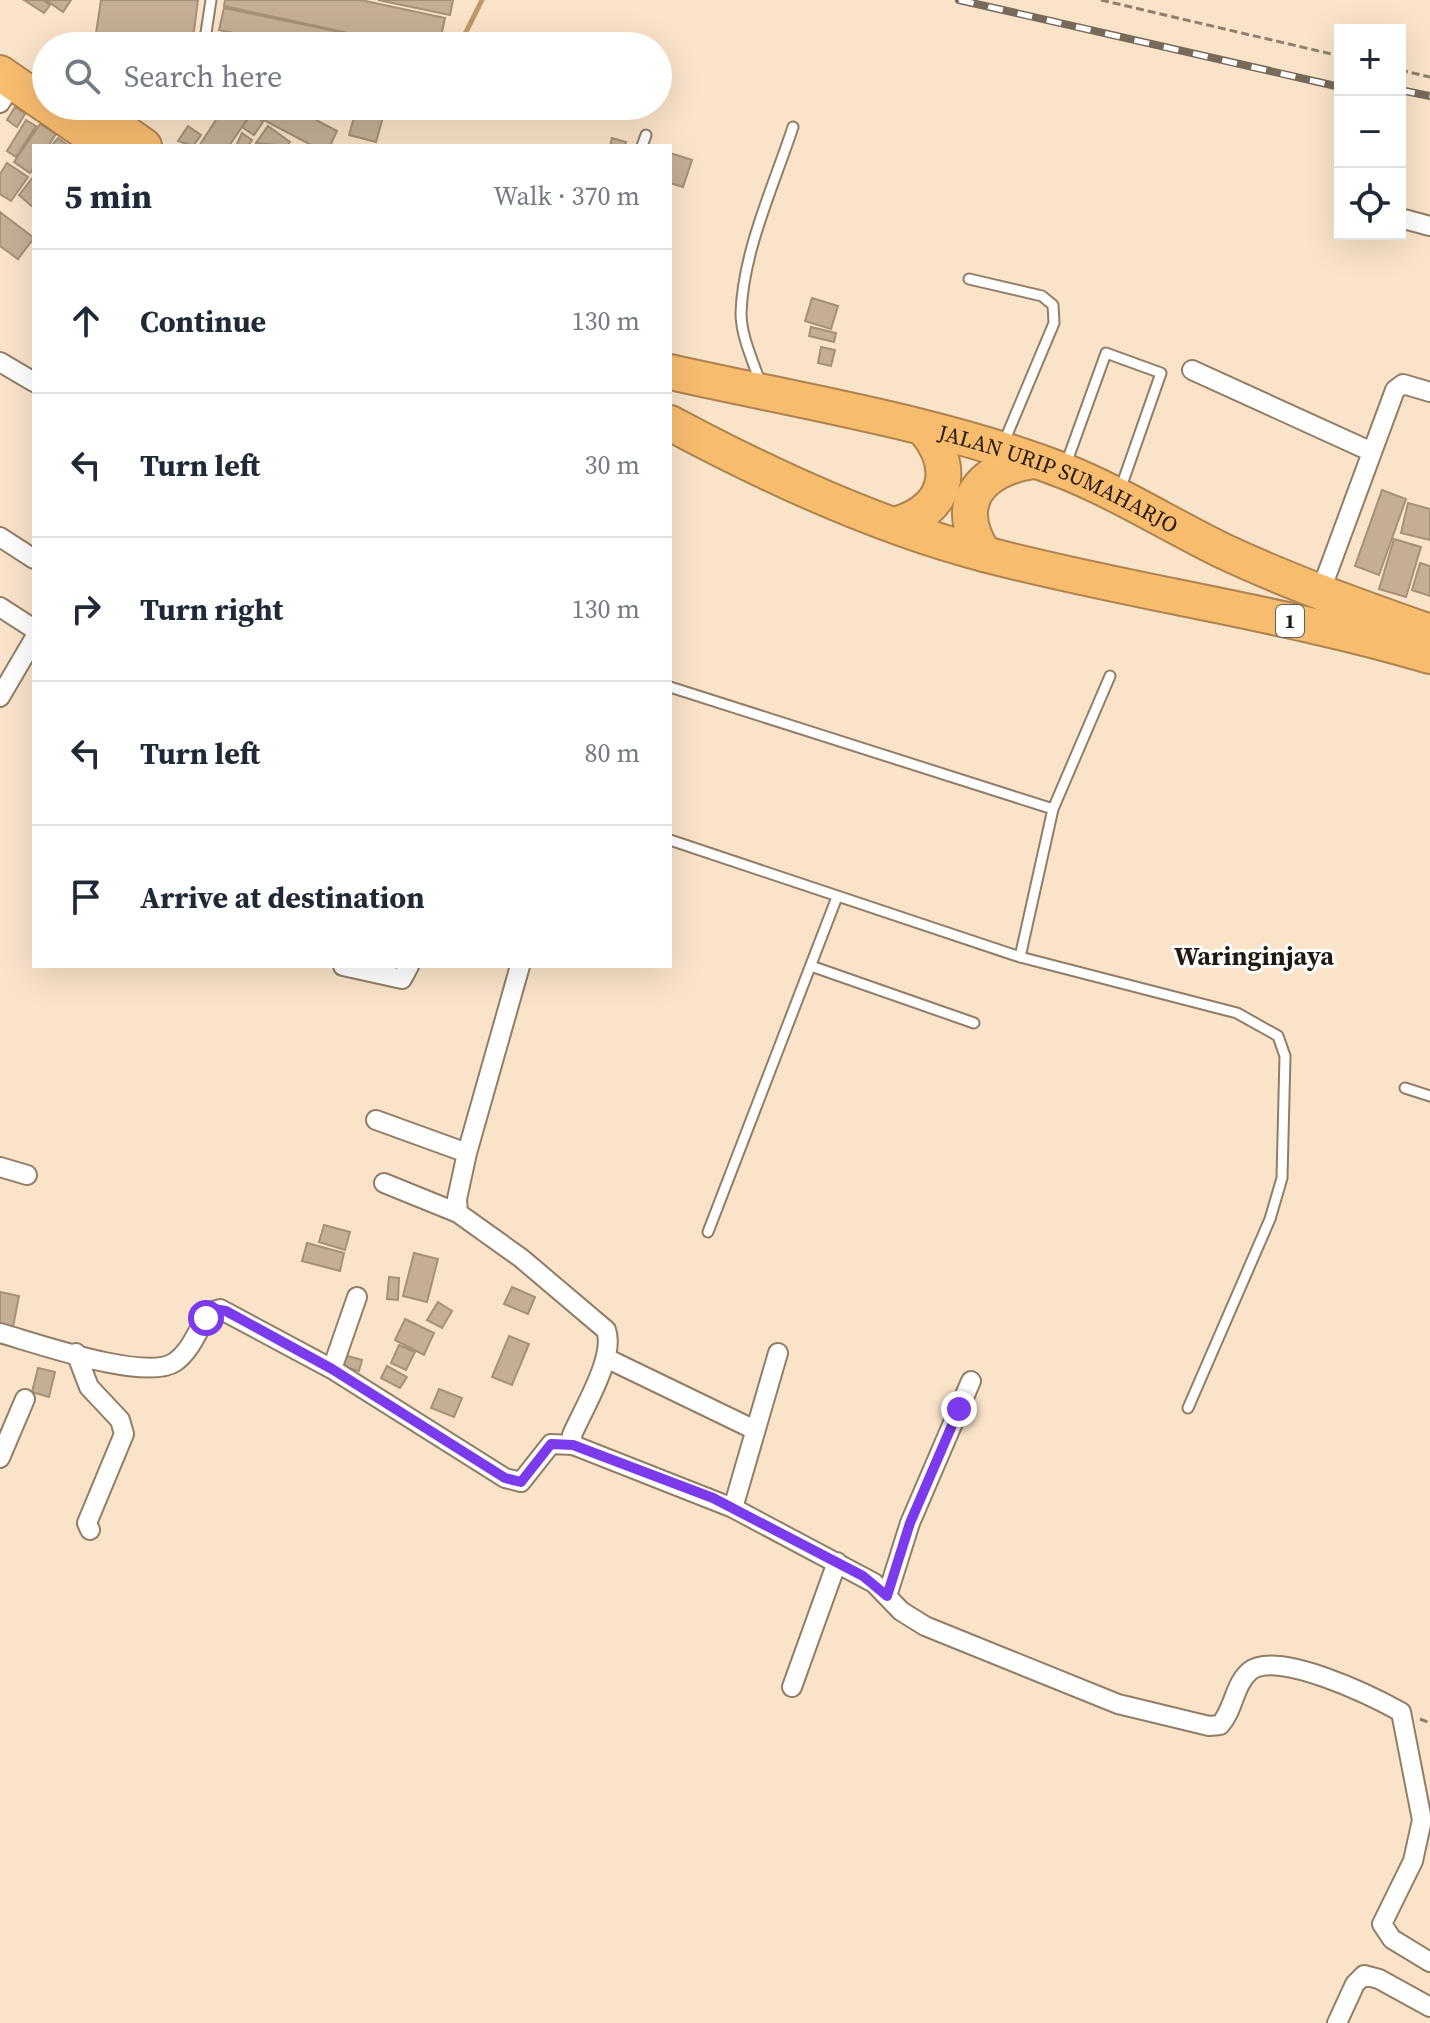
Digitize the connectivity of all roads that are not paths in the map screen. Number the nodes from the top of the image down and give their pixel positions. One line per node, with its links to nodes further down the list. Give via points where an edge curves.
1 (211, 0): 2 (lane)
2 (206, 32)
3 (0, 47): 4 (highway)
4 (15, 84): 5 (highway)
5 (32, 95)
6 (68, 120): 10 (highway)
7 (107, 120): 11 (highway)
8 (793, 127): 21 (lane, via 751,256 741,312)
9 (646, 135): 12 (lane)
10 (102, 144)
11 (141, 144)
12 (643, 144)
13 (1406, 220): 14 (street)
14 (1430, 226)
15 (969, 279): 24 (lane, via 1042,296 1053,305 1054,323)
16 (0, 362): 19 (street)
17 (1192, 370): 25 (street)
18 (672, 372): 21 (highway, JALAN URIP SUMAHARJO / 1)
19 (32, 381)
20 (1430, 392): 25 (street, via 1407,384 1397,387)
21 (763, 393): 23 (highway, JALAN URIP SUMAHARJO / 1)
22 (672, 429): 28 (highway, 1, via 813,493)
23 (926, 431): 24 (highway, JALAN URIP SUMAHARJO / 1); 28 (highway, via 939,447 945,467 942,487 933,505)
24 (1000, 451): 26 (highway, JALAN URIP SUMAHARJO / 1)
25 (1372, 452): 32 (street)
26 (1049, 466): 27 (highway, JALAN URIP SUMAHARJO / 1); 27 (lane, via 1106,353 1161,373); 30 (highway, via 994,472 980,485 969,520)
27 (1119, 495): 32 (highway, JALAN URIP SUMAHARJO / 1)
28 (898, 524): 30 (highway, 1)
29 (0, 537): 31 (street)
30 (984, 554): 37 (highway, 1)
31 (32, 558)
32 (1320, 593): 35 (highway, JALAN URIP SUMAHARJO / 1)
33 (0, 607): 34 (street)
34 (32, 628)
35 (1430, 632)
36 (32, 642): 40 (street)
37 (1430, 656)
38 (1110, 676): 41 (lane)
39 (672, 688): 41 (lane)
40 (0, 697)
41 (1053, 809): 44 (lane)
42 (672, 841): 43 (lane)
43 (837, 897): 44 (lane); 45 (lane)
44 (1020, 957): 67 (lane, via 1189,997 1237,1013 1278,1036 1285,1056 1282,1178 1270,1219)
45 (811, 966): 49 (lane); 58 (lane)
46 (352, 968): 47 (street, via 402,979)
47 (408, 968)
48 (518, 968): 53 (street)
49 (974, 1023)
50 (1405, 1088): 51 (lane)
51 (1430, 1096)
52 (376, 1120): 53 (street)
53 (467, 1153): 57 (street)
54 (0, 1167): 55 (street)
55 (27, 1175)
56 (384, 1183): 57 (street)
57 (458, 1213): 63 (street, via 598,1321 610,1339)
58 (708, 1232)
59 (357, 1297): 64 (street)
60 (0, 1333): 61 (street)
61 (76, 1353): 64 (street, via 144,1370 180,1358 210,1312 220,1309); 72 (street, via 89,1387 120,1420 124,1434 87,1523)
62 (778, 1353): 68 (street)
63 (606, 1358): 68 (street); 69 (street, via 572,1435)
64 (332, 1369): 69 (street, via 433,1436 517,1482 527,1478 551,1444)
65 (971, 1381): 74 (street, via 910,1523)
66 (25, 1399): 70 (street)
67 (1188, 1408)
68 (755, 1430): 71 (street)
69 (573, 1445): 71 (street)
70 (0, 1458)
71 (733, 1508): 73 (street)
72 (90, 1530)
73 (837, 1562): 74 (street); 75 (street)
74 (887, 1596): 76 (street, via 918,1623 1039,1673 1118,1704 1209,1726 1220,1725 1251,1670 1271,1666 1321,1676 1401,1712 1422,1820 1413,1861 1382,1924 1392,1939)
75 (792, 1687)
76 (1430, 1962)
77 (1430, 2009): 78 (street, via 1364,1975); 79 (street)
78 (1337, 2023)
79 (1424, 2023)

